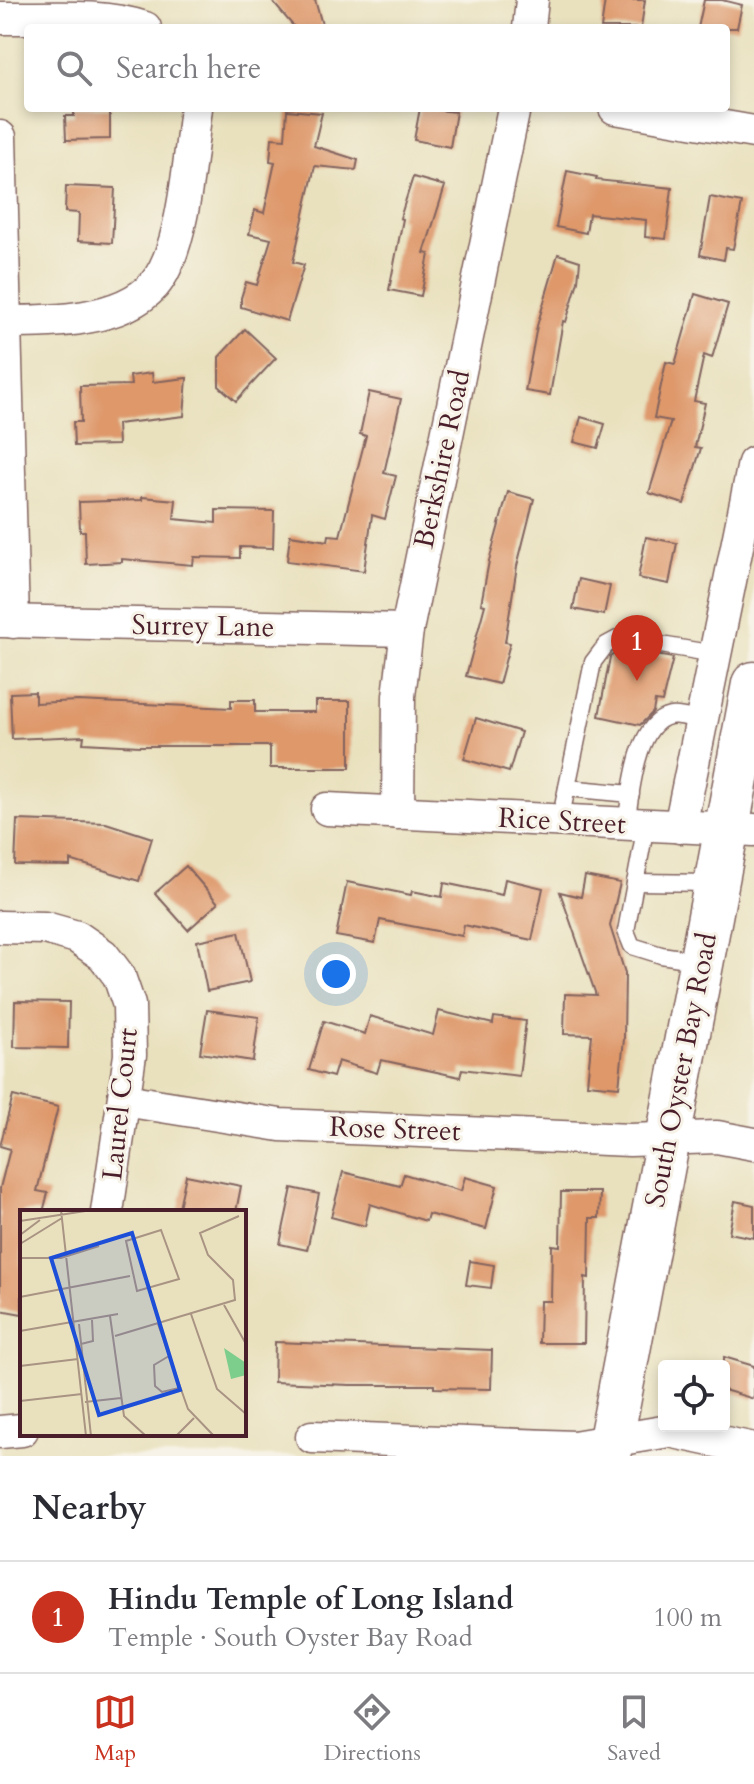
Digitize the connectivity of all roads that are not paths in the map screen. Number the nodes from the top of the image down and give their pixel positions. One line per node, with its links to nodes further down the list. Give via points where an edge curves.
1 (532, 0): 4 (street)
2 (0, 18): 3 (street)
3 (133, 24)
4 (529, 24)
5 (195, 112): 10 (street, via 184,201 171,254 154,285 125,305 90,316)
6 (513, 112): 13 (street, Berkshire Road)
7 (638, 112): 8 (street)
8 (754, 132)
9 (0, 137): 10 (street)
10 (4, 322): 12 (street)
11 (754, 463): 14 (street)
12 (6, 622): 13 (street, Surrey Lane)
13 (407, 630): 19 (street, Berkshire Road, via 399,696)
14 (715, 654): 16 (street); 17 (lane, via 619,638 606,645 593,662)
15 (754, 684): 23 (main road, South Oyster Bay Road)
16 (686, 718): 20 (lane, via 659,721 650,730 638,755); 22 (street)
17 (567, 788): 20 (lane); 21 (lane)
18 (327, 809): 19 (street, Rice Street)
19 (398, 813): 21 (street, Rice Street)
20 (634, 814): 21 (street, Rice Street); 22 (street, Rice Street); 24 (lane)
21 (560, 821)
22 (680, 827): 23 (street, Rice Street)
23 (740, 830): 25 (main road, South Oyster Bay Road)
24 (635, 882): 25 (lane); 27 (lane, via 626,931 632,946)
25 (716, 883): 27 (main road, South Oyster Bay Road)
26 (0, 927): 28 (street, Laurel Court, via 45,928 77,937 103,955 119,976 129,1005)
27 (702, 961): 29 (main road, South Oyster Bay Road)
28 (124, 1100): 29 (street, Rose Street, via 280,1125); 31 (street, Laurel Court)
29 (668, 1139): 30 (street, Rose Street, via 717,1137); 35 (main road, South Oyster Bay Road)
30 (754, 1144)
31 (107, 1210)
32 (20, 1430): 33 (street)
33 (0, 1432)
34 (312, 1437): 35 (street)
35 (610, 1448): 36 (street, via 669,1431)
36 (754, 1449)

